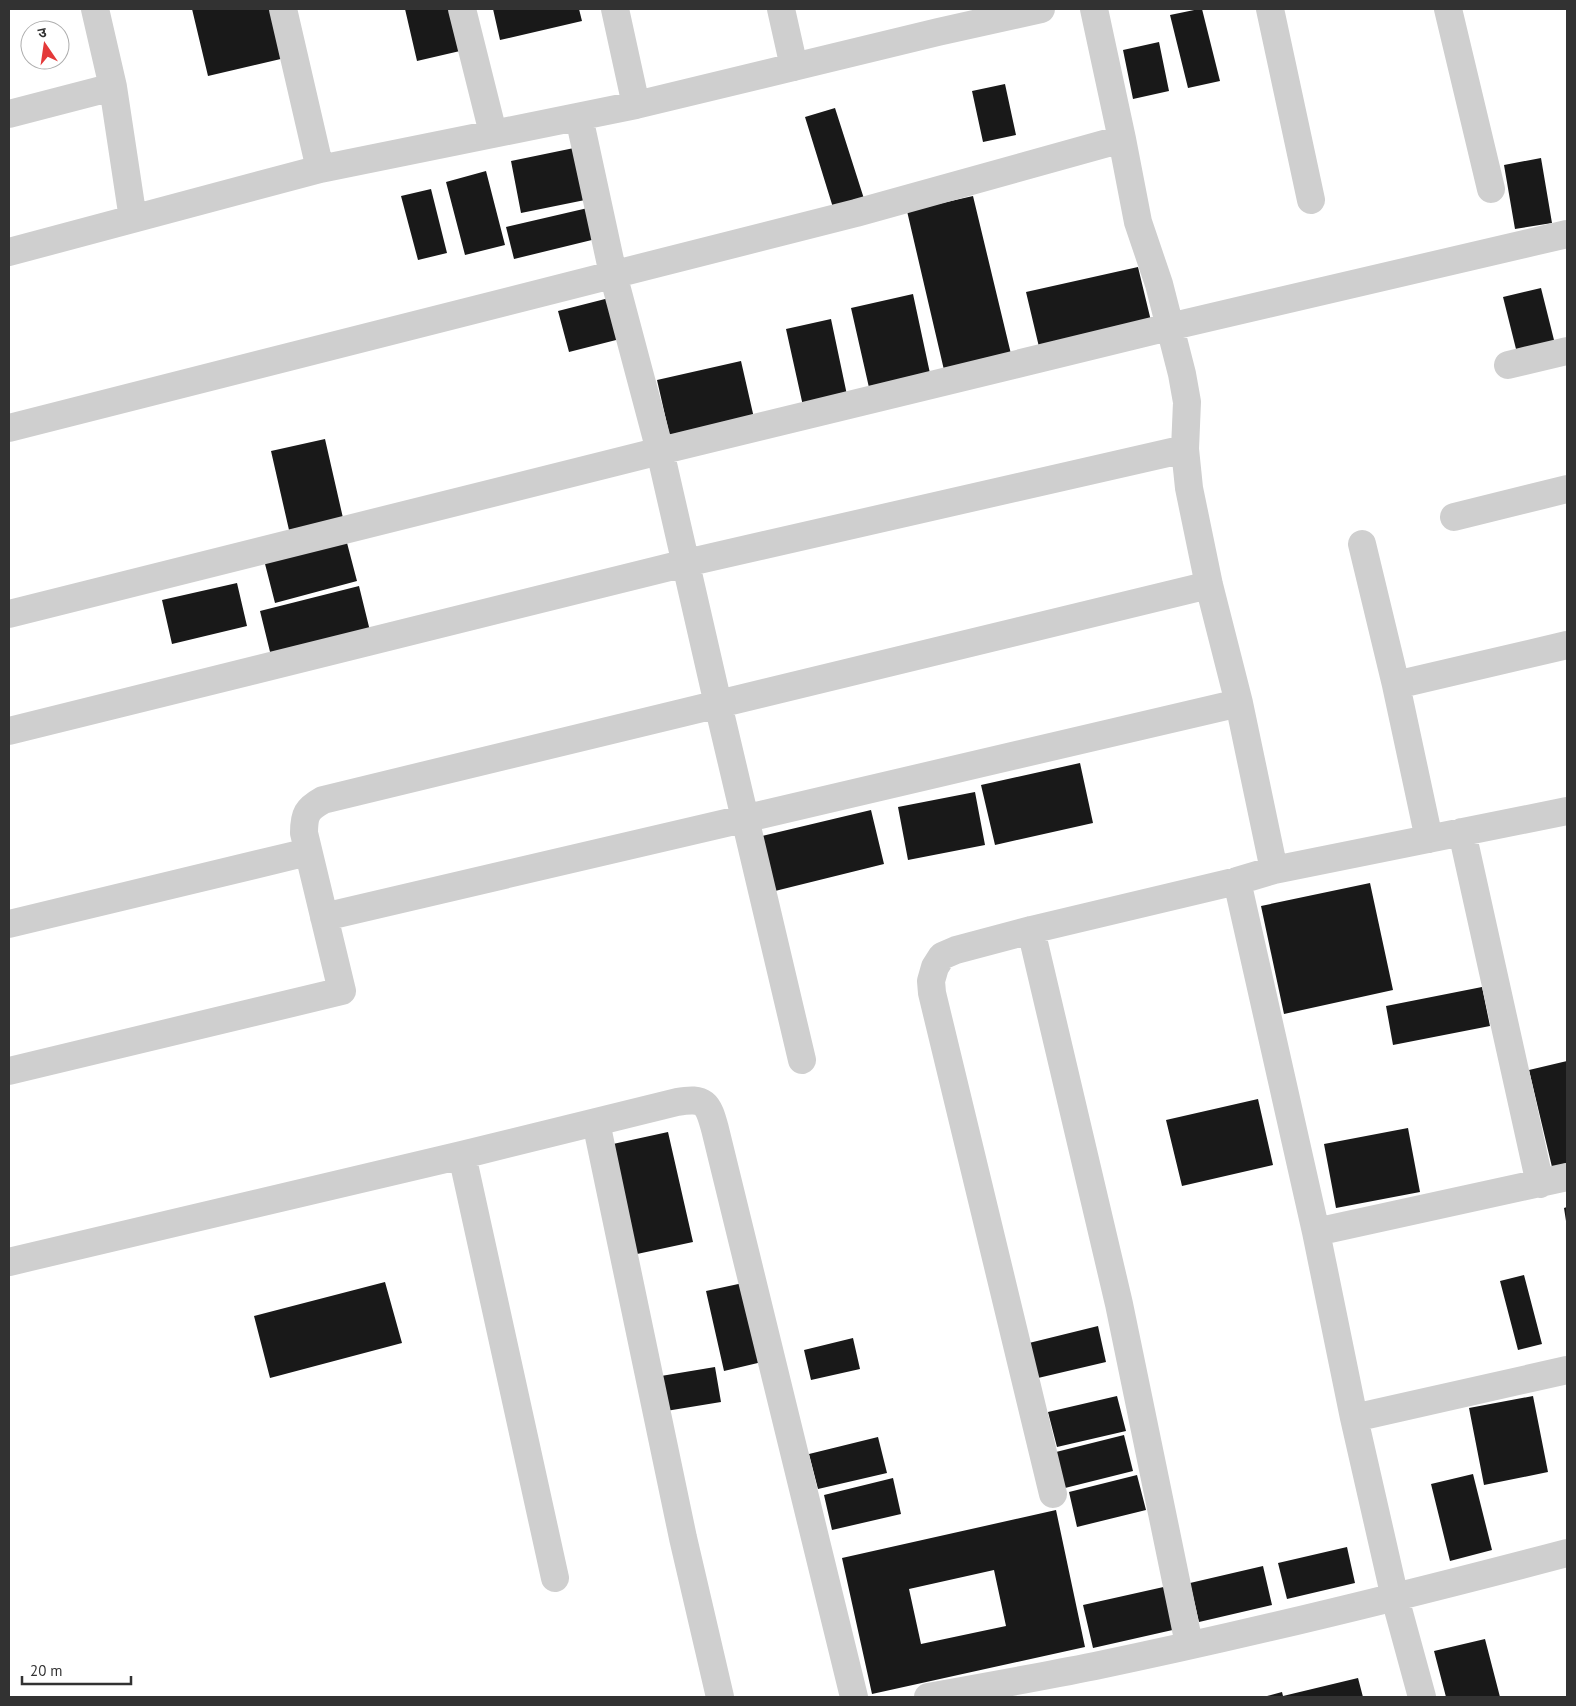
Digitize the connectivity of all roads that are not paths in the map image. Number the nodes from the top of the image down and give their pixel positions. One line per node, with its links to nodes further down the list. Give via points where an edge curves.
1 (95, 9): 12 (street)
2 (283, 9): 18 (street)
3 (462, 9): 16 (street)
4 (615, 9): 13 (street)
5 (781, 9): 11 (street)
6 (1041, 9): 10 (street)
7 (1094, 9): 17 (street)
8 (1270, 9): 20 (street)
9 (1448, 9): 19 (street)
10 (936, 20): 11 (street)
11 (794, 67): 13 (street)
12 (112, 87): 14 (street); 21 (street)
13 (636, 105): 15 (street)
14 (9, 114)
15 (579, 117): 16 (street); 24 (street)
16 (493, 133): 18 (street)
17 (1122, 139): 24 (street, via 856,213); 25 (street, via 1138,222 1159,284)
18 (320, 169): 21 (street)
19 (1491, 189)
20 (1311, 200)
21 (132, 219): 23 (street)
22 (1567, 234): 25 (street)
23 (9, 252)
24 (613, 274): 28 (street); 30 (street)
25 (1169, 327): 29 (street, via 1187,402); 30 (street)
26 (1567, 351): 27 (street)
27 (1508, 365)
28 (9, 428)
29 (1186, 449): 34 (street); 35 (street, via 1188,488)
30 (660, 451): 34 (street); 36 (street)
31 (1567, 489): 32 (street)
32 (1454, 517)
33 (1362, 544): 38 (street)
34 (686, 563): 40 (street); 41 (street)
35 (1209, 585): 39 (street); 40 (street)
36 (9, 614)
37 (1567, 645): 38 (street)
38 (1396, 685): 45 (street)
39 (1239, 703): 43 (street); 47 (street)
40 (718, 704): 43 (street); 46 (street, via 323,800 307,811 304,820)
41 (9, 731)
42 (1567, 811): 44 (street)
43 (745, 818): 49 (street); 52 (street)
44 (1462, 832): 45 (street); 57 (street)
45 (1429, 839): 47 (street)
46 (308, 852): 49 (street); 50 (street)
47 (1274, 870): 48 (street)
48 (1237, 881): 51 (street); 58 (street)
49 (324, 917): 53 (street, via 342,991)
50 (9, 924)
51 (1031, 930): 62 (street, via 942,956 931,981); 66 (street, via 1119,1304)
52 (802, 1060)
53 (9, 1071)
54 (596, 1122): 55 (street); 67 (street, via 682,1538); 68 (street, via 688,1100 706,1104 710,1112)
55 (462, 1155): 59 (street); 64 (street)
56 (1567, 1177): 57 (street)
57 (1540, 1184): 58 (street)
58 (1316, 1232): 61 (street)
59 (9, 1262)
60 (1567, 1370): 61 (street)
61 (1354, 1418): 65 (street)
62 (1053, 1494)
63 (1567, 1553): 65 (street)
64 (554, 1578)
65 (1395, 1598): 66 (street); 70 (street)
66 (1189, 1644): 69 (street, via 1095,1666)
67 (720, 1697)
68 (854, 1697)
69 (928, 1697)
70 (1422, 1697)

